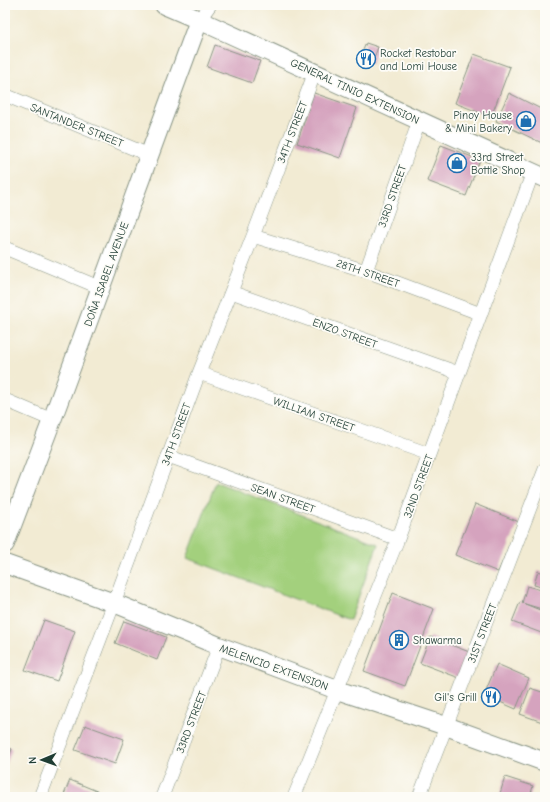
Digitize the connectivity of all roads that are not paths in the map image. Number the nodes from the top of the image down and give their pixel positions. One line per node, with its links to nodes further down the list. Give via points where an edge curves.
1 (164, 5): 3 (street, GENERAL TINIO EXTENSION)
2 (210, 5): 3 (street, DOÑA ISABEL AVENUE)
3 (199, 20): 4 (street, GENERAL TINIO EXTENSION); 7 (street, DOÑA ISABEL AVENUE)
4 (315, 72): 6 (street, GENERAL TINIO EXTENSION); 9 (street, 34TH STREET)
5 (5, 95): 7 (street, SANTANDER STREET)
6 (419, 121): 8 (street, GENERAL TINIO EXTENSION); 11 (street, 33RD STREET)
7 (149, 155): 12 (street, DOÑA ISABEL AVENUE)
8 (539, 175): 14 (street, 32ND STREET)
9 (253, 236): 11 (street, 28TH STREET); 13 (street, 34TH STREET)
10 (5, 248): 12 (street)
11 (366, 271): 14 (street, 28TH STREET)
12 (101, 288): 18 (street, DOÑA ISABEL AVENUE)
13 (230, 292): 15 (street, 34TH STREET); 16 (street, ENZO STREET)
14 (481, 314): 16 (street, 32ND STREET)
15 (198, 373): 19 (street, WILLIAM STREET); 20 (street, 34TH STREET)
16 (459, 373): 19 (street, 32ND STREET)
17 (5, 400): 18 (street)
18 (52, 420): 23 (street, DOÑA ISABEL AVENUE)
19 (430, 454): 22 (street, 32ND STREET)
20 (168, 456): 22 (street, SEAN STREET); 25 (street, 34TH STREET)
21 (545, 469): 28 (street, 31ST STREET)
22 (398, 539): 27 (street, 32ND STREET)
23 (5, 544)
24 (5, 564): 25 (street, MELENCIO EXTENSION)
25 (114, 603): 26 (street, MELENCIO EXTENSION); 30 (street, 34TH STREET)
26 (219, 646): 27 (street, MELENCIO EXTENSION); 31 (street, 33RD STREET)
27 (337, 690): 28 (street, MELENCIO EXTENSION); 32 (street, 32ND STREET)
28 (446, 726): 29 (street, MELENCIO EXTENSION); 33 (street, 31ST STREET)
29 (545, 762)
30 (40, 797)
31 (162, 797)
32 (294, 797)
33 (419, 797)

